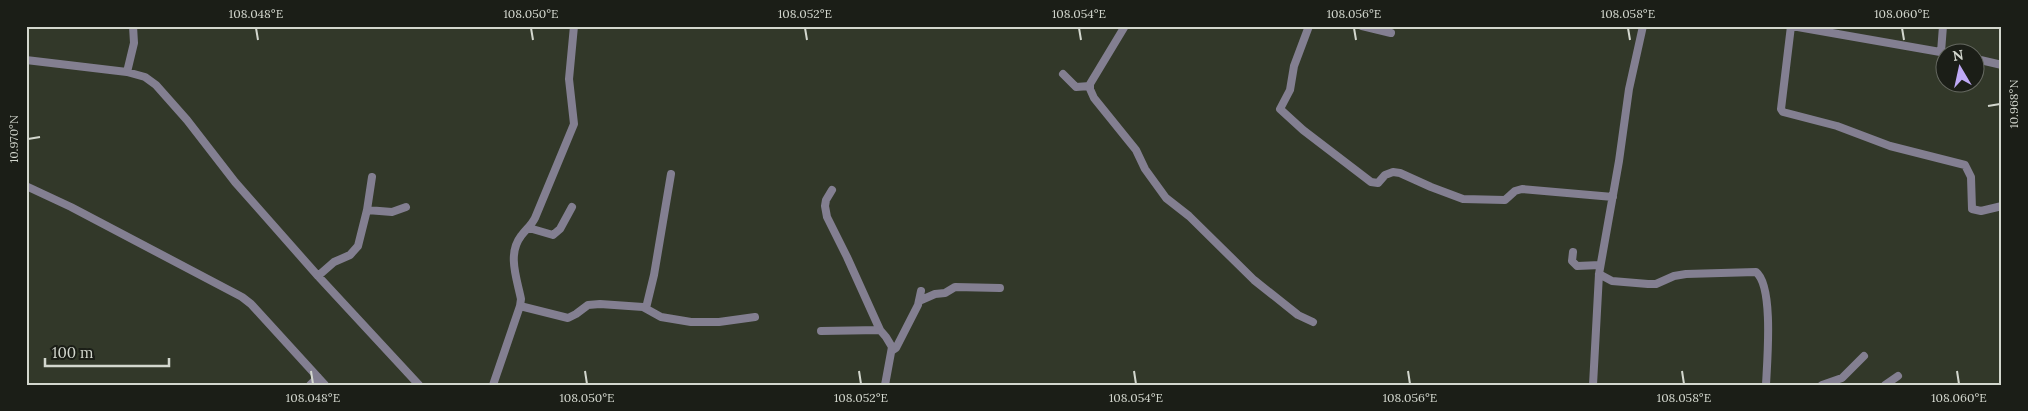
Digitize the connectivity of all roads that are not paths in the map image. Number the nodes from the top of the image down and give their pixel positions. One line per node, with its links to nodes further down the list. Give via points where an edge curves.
1 (133, 26): 15 (street, via 134,43)
2 (574, 26): 27 (street, via 569,79 574,124)
3 (1125, 26): 17 (street)
4 (1309, 26): 22 (street, via 1294,66 1290,90 1280,109 1371,182 1378,183 1393,172 1464,199 1505,200 1522,189)
5 (1362, 26): 9 (street)
6 (1643, 26): 22 (street, via 1629,89)
7 (1791, 26): 11 (street); 23 (street, via 1783,112 1837,126 1890,146 1965,165 1971,177 1972,209 1981,211)
8 (1943, 26): 10 (street)
9 (1391, 33)
10 (1943, 42)
11 (1936, 52)
12 (26, 60): 15 (street)
13 (1986, 61): 14 (street)
14 (2002, 65)
15 (127, 72): 31 (street, via 145,78 166,95 235,182)
16 (1063, 74): 17 (street, via 1076,87)
17 (1090, 86): 38 (street, via 1094,98 1136,150 1166,198 1189,216 1254,280 1298,315)
18 (671, 174): 36 (street)
19 (372, 177): 26 (street)
20 (26, 186): 44 (street, via 242,296)
21 (832, 190): 39 (street, via 826,200 827,217)
22 (1613, 197): 29 (street)
23 (2002, 206)
24 (406, 208): 26 (street, via 392,212)
25 (572, 208): 27 (street, via 554,235)
26 (367, 210): 31 (street, via 354,252 334,262)
27 (530, 228): 35 (street, via 519,239 514,254)
28 (1573, 252): 29 (street, via 1572,261 1577,266)
29 (1600, 266): 30 (street)
30 (1599, 274): 50 (street); 51 (street, via 1612,281 1656,284 1686,274 1756,272 1764,283 1766,295)
31 (318, 276): 47 (street)
32 (1000, 288): 34 (street, via 955,287)
33 (921, 291): 34 (street)
34 (918, 302): 41 (street)
35 (520, 306): 36 (street, via 568,318 588,305); 48 (street)
36 (646, 308): 37 (street, via 661,317 691,322)
37 (755, 317)
38 (1313, 322)
39 (880, 330): 40 (street); 41 (street)
40 (821, 331)
41 (893, 350): 49 (street)
42 (1864, 356): 52 (street, via 1842,378)
43 (1898, 376): 53 (street)
44 (318, 377): 45 (street); 46 (street)
45 (310, 385)
46 (325, 385)
47 (419, 385)
48 (493, 385)
49 (884, 385)
50 (1593, 385)
51 (1766, 385)
52 (1822, 385)
53 (1885, 385)

